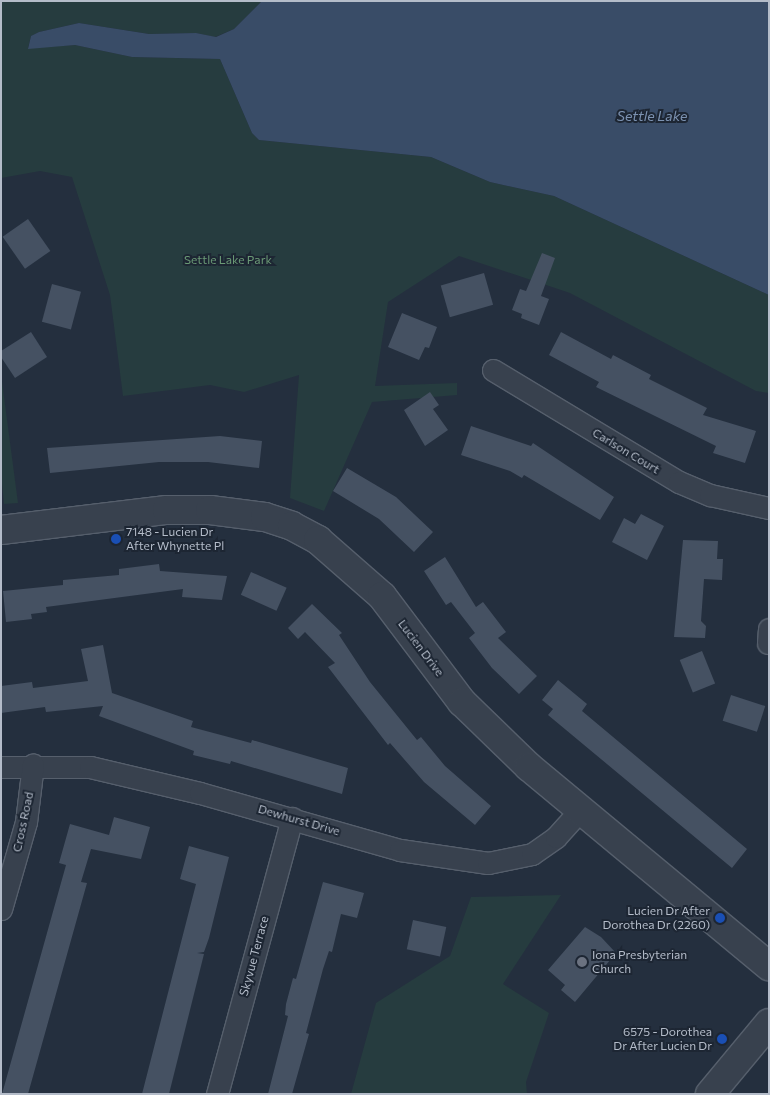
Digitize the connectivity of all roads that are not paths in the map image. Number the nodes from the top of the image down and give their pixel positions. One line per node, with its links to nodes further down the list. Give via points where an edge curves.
1 (493, 370): 2 (street, Carlson Court, via 680,482 710,496)
2 (769, 508)
3 (1, 530): 6 (street, Lucien Drive, via 167,510 240,513 292,526 318,540 364,578 393,610 462,702 528,767)
4 (33, 764): 5 (street, Dewhurst Drive); 7 (street, Dewhurst Drive, via 90,767); 8 (street, Cross Road, via 26,822)
5 (1, 766)
6 (580, 810): 7 (street, Dewhurst Drive, via 556,837 539,850 495,862 400,850); 9 (street, Lucien Drive)
7 (292, 818): 11 (street, Skyvue Terrace)
8 (1, 909)
9 (769, 966)
10 (769, 1023): 12 (street)
11 (217, 1094)
12 (710, 1094)

